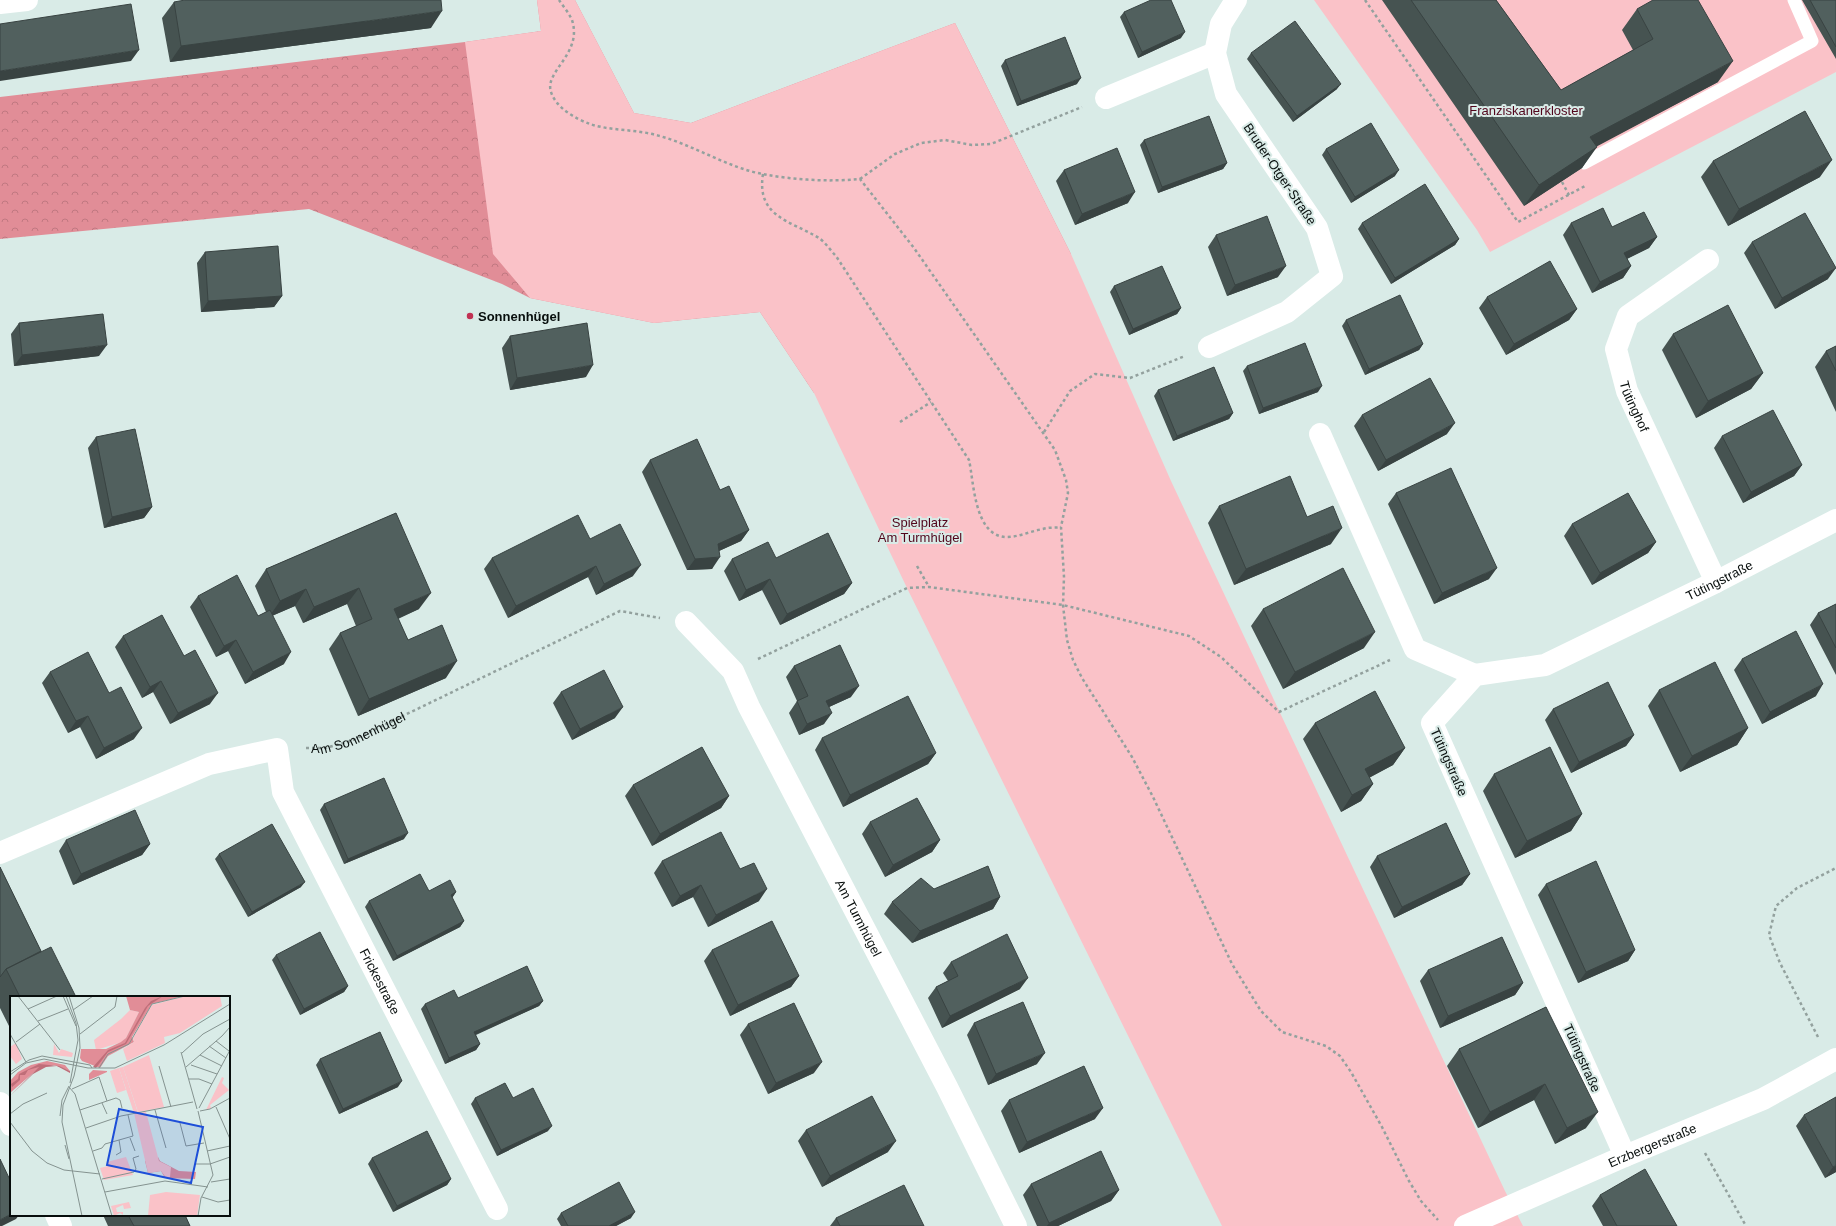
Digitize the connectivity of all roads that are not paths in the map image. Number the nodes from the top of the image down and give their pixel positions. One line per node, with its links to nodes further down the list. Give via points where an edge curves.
1 (27, 0): 4 (street)
2 (1236, 0): 5 (street, Bruder-Otger-Straße, via 1221,24)
3 (1794, 0): 7 (lane, via 1812,41)
4 (0, 3)
5 (1215, 53): 6 (street); 9 (street, Bruder-Otger-Straße, via 1226,94 1317,228 1332,276 1286,312)
6 (1106, 98)
7 (1584, 164)
8 (1708, 260): 12 (street, Tütinghof, via 1628,316 1616,349 1627,391)
9 (1210, 347)
10 (1320, 434): 14 (street, via 1415,649)
11 (1836, 520): 12 (street, Tütingstraße)
12 (1716, 582): 14 (street, Tütingstraße, via 1545,665)
13 (686, 622): 23 (street, Am Turmhügel, via 733,671)
14 (1475, 675): 19 (street, Tütingstraße, via 1432,723)
15 (0, 852): 20 (street, Frickestraße, via 209,764 277,749 284,792)
16 (1834, 1060): 19 (street, Erzbergerstraße, via 1763,1099)
17 (0, 1103): 18 (street)
18 (10, 1123)
19 (1625, 1156): 24 (street, Erzbergerstraße)
20 (497, 1209)
21 (56, 1216): 22 (street)
22 (61, 1226)
23 (1016, 1226)
24 (1465, 1226)

